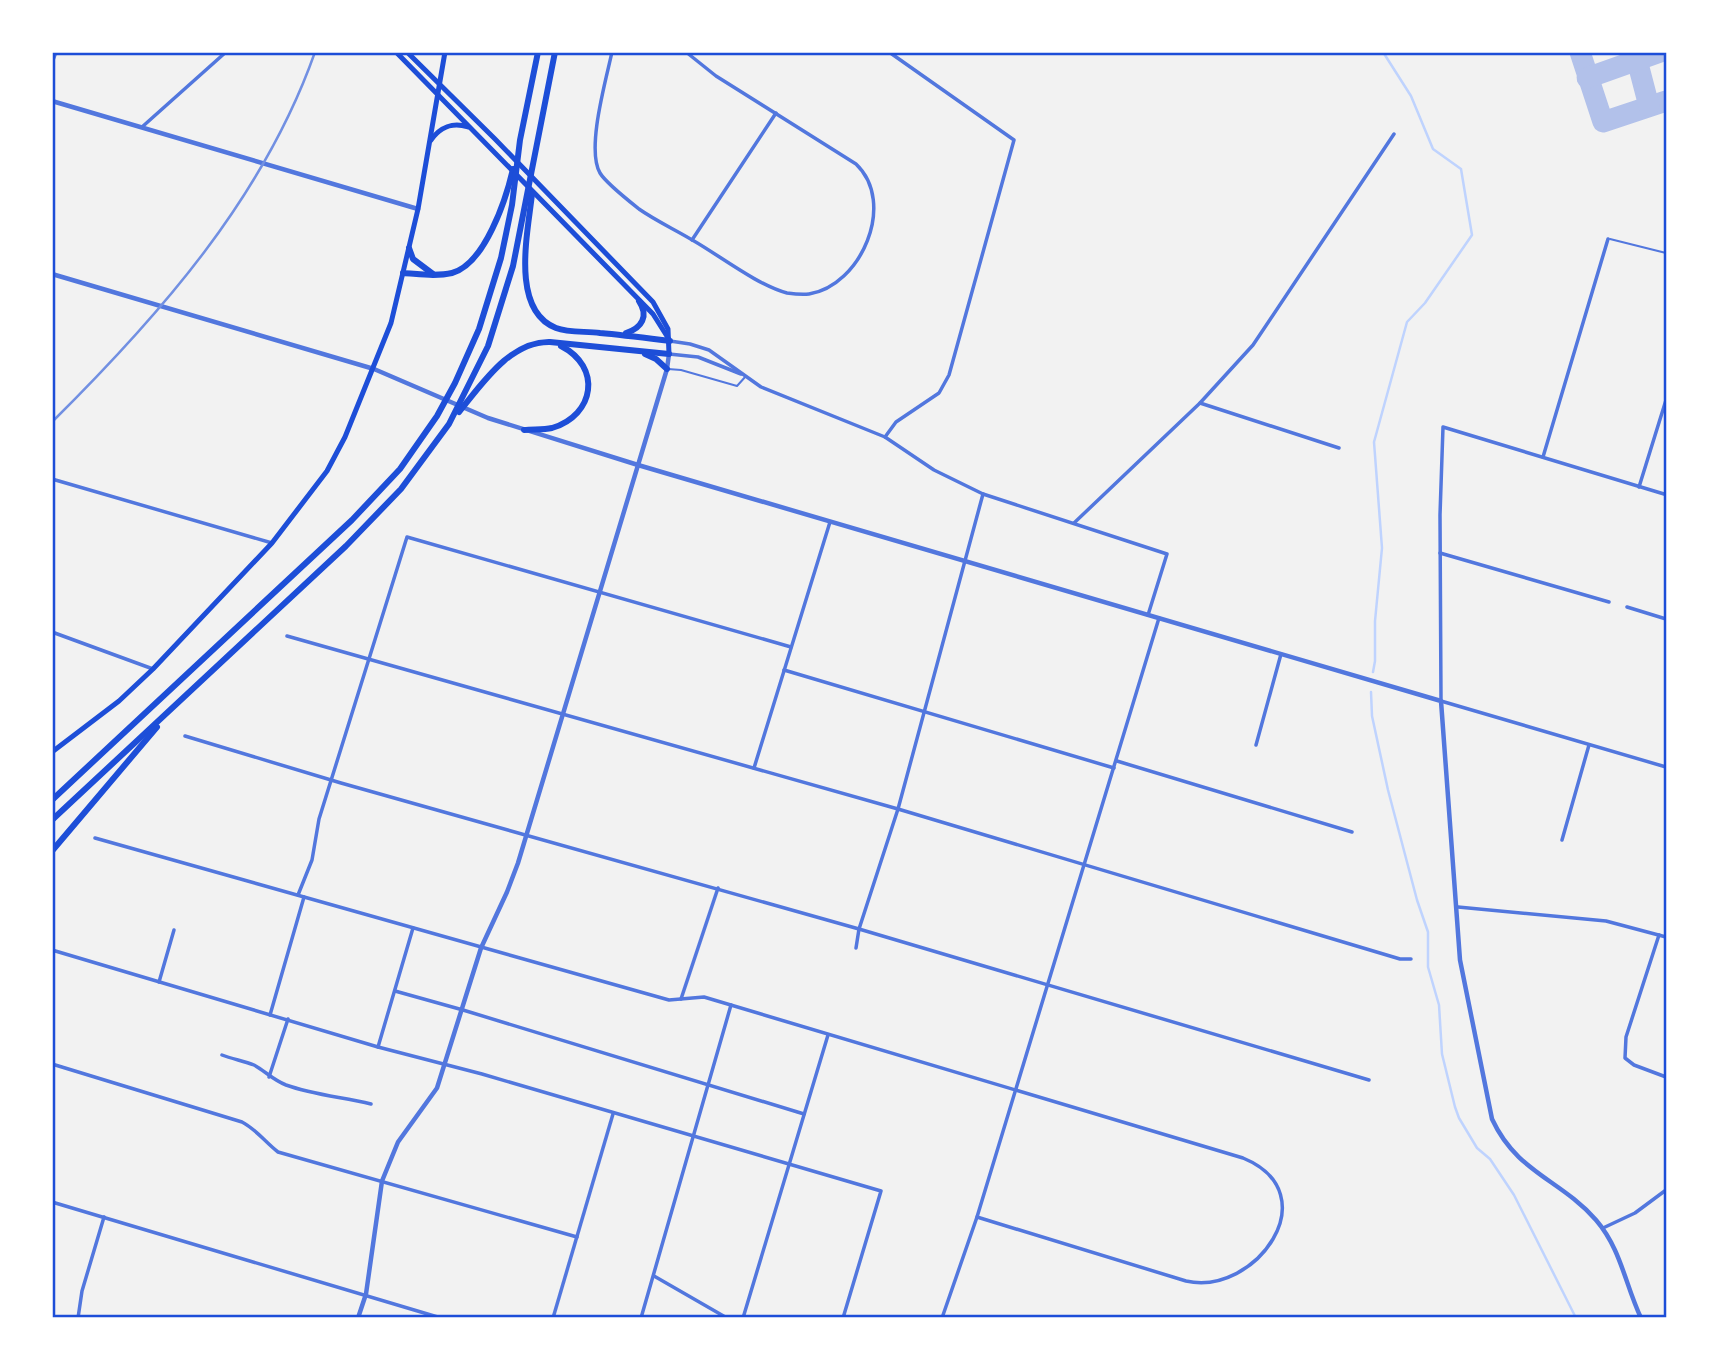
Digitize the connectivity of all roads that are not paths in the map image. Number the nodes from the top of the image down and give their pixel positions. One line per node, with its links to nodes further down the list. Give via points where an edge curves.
1 (56, 52): 13 (street)
2 (226, 52): 18 (street)
3 (396, 52): 15 (main road)
4 (407, 52): 14 (main road)
5 (416, 52): 6 (main road)
6 (438, 52)
7 (445, 52): 14 (main road)
8 (538, 52): 21 (highway)
9 (555, 52): 24 (highway)
10 (612, 52): 26 (street, via 594,152 600,173 640,209)
11 (686, 52): 17 (street)
12 (889, 52): 45 (street, via 1014,140 949,375 939,393 896,422)
13 (52, 63)
14 (439, 86): 15 (main road); 34 (main road, via 653,302)
15 (437, 93): 19 (main road); 22 (main road)
16 (52, 101): 18 (street)
17 (777, 113): 26 (street); 26 (street, via 856,164 870,180 874,222 854,263 821,290 787,293)
18 (142, 127): 23 (street)
19 (476, 133): 22 (main road, via 466,126 449,126 436,133); 32 (main road)
20 (1394, 134): 43 (street, via 1253,345)
21 (520, 140): 31 (highway, via 506,198 489,234 465,266); 84 (highway, via 501,258 479,329 456,383 400,469 352,520)
22 (428, 146): 23 (main road)
23 (418, 209): 27 (main road)
24 (526, 219): 33 (highway, via 527,287 536,313 559,329); 41 (highway)
25 (1608, 239): 28 (lane); 47 (street)
26 (692, 240)
27 (409, 248): 29 (main road); 31 (highway, via 414,259)
28 (1667, 253)
29 (403, 273): 31 (highway); 38 (main road)
30 (52, 274): 38 (street)
31 (434, 275)
32 (639, 301): 33 (highway, via 644,315 640,326); 34 (main road)
33 (620, 334): 34 (highway)
34 (670, 341): 37 (main road); 40 (street, via 709,350)
35 (556, 344): 36 (highway); 41 (highway, via 544,342 522,349); 44 (highway, via 584,364 588,382 582,406 551,428)
36 (633, 351): 37 (highway); 39 (highway, via 656,359)
37 (669, 354): 39 (street); 40 (street, via 698,357)
38 (374, 369): 44 (street); 55 (main road, via 327,471)
39 (667, 369): 40 (lane, via 737,386); 48 (street)
40 (746, 376): 45 (street, via 777,395)
41 (472, 389): 72 (highway, via 401,489 374,518)
42 (1667, 400): 50 (street)
43 (1200, 403): 46 (street); 54 (street)
44 (524, 430): 48 (street)
45 (885, 437): 51 (street, via 934,470)
46 (1339, 449)
47 (1543, 457): 50 (street); 56 (street, via 1443,427)
48 (638, 465): 53 (street); 58 (street)
49 (52, 479): 55 (street)
50 (1639, 487): 52 (street)
51 (983, 494): 54 (street); 57 (street)
52 (1664, 494)
53 (830, 520): 57 (street); 66 (street)
54 (1074, 523): 61 (street, via 1167,554)
55 (272, 543): 69 (main road)
56 (1440, 553): 59 (street); 71 (street)
57 (965, 563): 61 (street); 73 (street)
58 (599, 592): 66 (street); 68 (street, via 407,537); 74 (street)
59 (1609, 602)
60 (1627, 607): 63 (street)
61 (1147, 615): 62 (street)
62 (1159, 618): 67 (street); 79 (street)
63 (1667, 619)
64 (52, 632): 69 (street)
65 (287, 636): 68 (street)
66 (791, 647): 70 (street)
67 (1281, 654): 71 (street); 77 (street)
68 (370, 660): 74 (street); 83 (street)
69 (153, 669): 78 (main road)
70 (784, 670): 73 (street); 80 (street)
71 (1441, 701): 76 (street); 96 (street)
72 (174, 706): 86 (highway); 91 (highway)
73 (924, 711): 81 (street); 85 (street)
74 (564, 716): 80 (street); 88 (street)
75 (185, 736): 83 (street)
76 (1589, 744): 82 (street); 90 (street)
77 (1256, 746)
78 (52, 752)
79 (1117, 761): 81 (street); 87 (street)
80 (754, 768): 85 (street)
81 (1115, 768): 92 (street)
82 (1667, 768)
83 (333, 781): 88 (street); 94 (street)
84 (52, 800)
85 (898, 809): 92 (street); 98 (street)
86 (52, 820)
87 (1352, 832)
88 (527, 834): 93 (street); 102 (street, via 508,892)
89 (95, 838): 94 (street)
90 (1562, 840)
91 (52, 851)
92 (1084, 865): 105 (street); 107 (street)
93 (718, 888): 98 (street); 109 (street)
94 (298, 895): 95 (street)
95 (304, 897): 97 (street); 112 (street)
96 (1458, 907): 100 (street, via 1606,921); 134 (street, via 1465,992 1492,1119 1518,1158 1570,1195)
97 (414, 928): 102 (street); 108 (street)
98 (859, 929): 103 (street); 107 (street)
99 (174, 930): 106 (street)
100 (1659, 935): 101 (street); 120 (street, via 1626,1037 1625,1058)
101 (1667, 937)
102 (481, 948): 109 (street); 111 (street)
103 (856, 948)
104 (52, 950): 106 (street)
105 (1410, 959)
106 (159, 982): 112 (street)
107 (1048, 984): 121 (street); 123 (street)
108 (395, 991): 111 (street); 115 (street)
109 (681, 1000): 110 (street, via 704,997)
110 (731, 1004): 114 (street); 122 (street)
111 (463, 1010): 118 (street); 122 (street)
112 (270, 1015): 113 (street)
113 (288, 1019): 115 (street); 119 (street)
114 (828, 1035): 123 (street); 126 (street)
115 (378, 1046): 118 (street)
116 (222, 1055): 119 (street, via 255,1065)
117 (52, 1064): 129 (street, via 242,1122 256,1129 278,1153)
118 (446, 1064): 125 (street); 129 (street, via 437,1088 398,1142)
119 (270, 1077): 124 (street, via 331,1098)
120 (1667, 1077)
121 (1369, 1080)
122 (710, 1084): 126 (street); 127 (street)
123 (1016, 1091): 133 (street); 133 (street, via 1252,1162 1276,1184 1283,1201 1282,1222 1272,1243 1251,1264 1230,1276 1202,1283)
124 (371, 1104)
125 (613, 1114): 127 (street); 135 (street)
126 (804, 1114): 128 (street)
127 (694, 1138): 128 (street); 136 (street)
128 (789, 1165): 144 (street); 145 (street, via 881,1191)
129 (382, 1181): 135 (street); 137 (street)
130 (1667, 1189): 134 (street, via 1635,1213)
131 (52, 1202): 132 (street)
132 (104, 1217): 137 (street); 138 (street)
133 (977, 1217): 146 (street)
134 (1603, 1228): 147 (street, via 1622,1262)
135 (577, 1237): 141 (street)
136 (653, 1276): 142 (street); 143 (street)
137 (366, 1294): 139 (street); 140 (street)
138 (78, 1318)
139 (358, 1318)
140 (441, 1318)
141 (553, 1318)
142 (641, 1318)
143 (727, 1318)
144 (743, 1318)
145 (844, 1318)
146 (942, 1318)
147 (1641, 1318)

